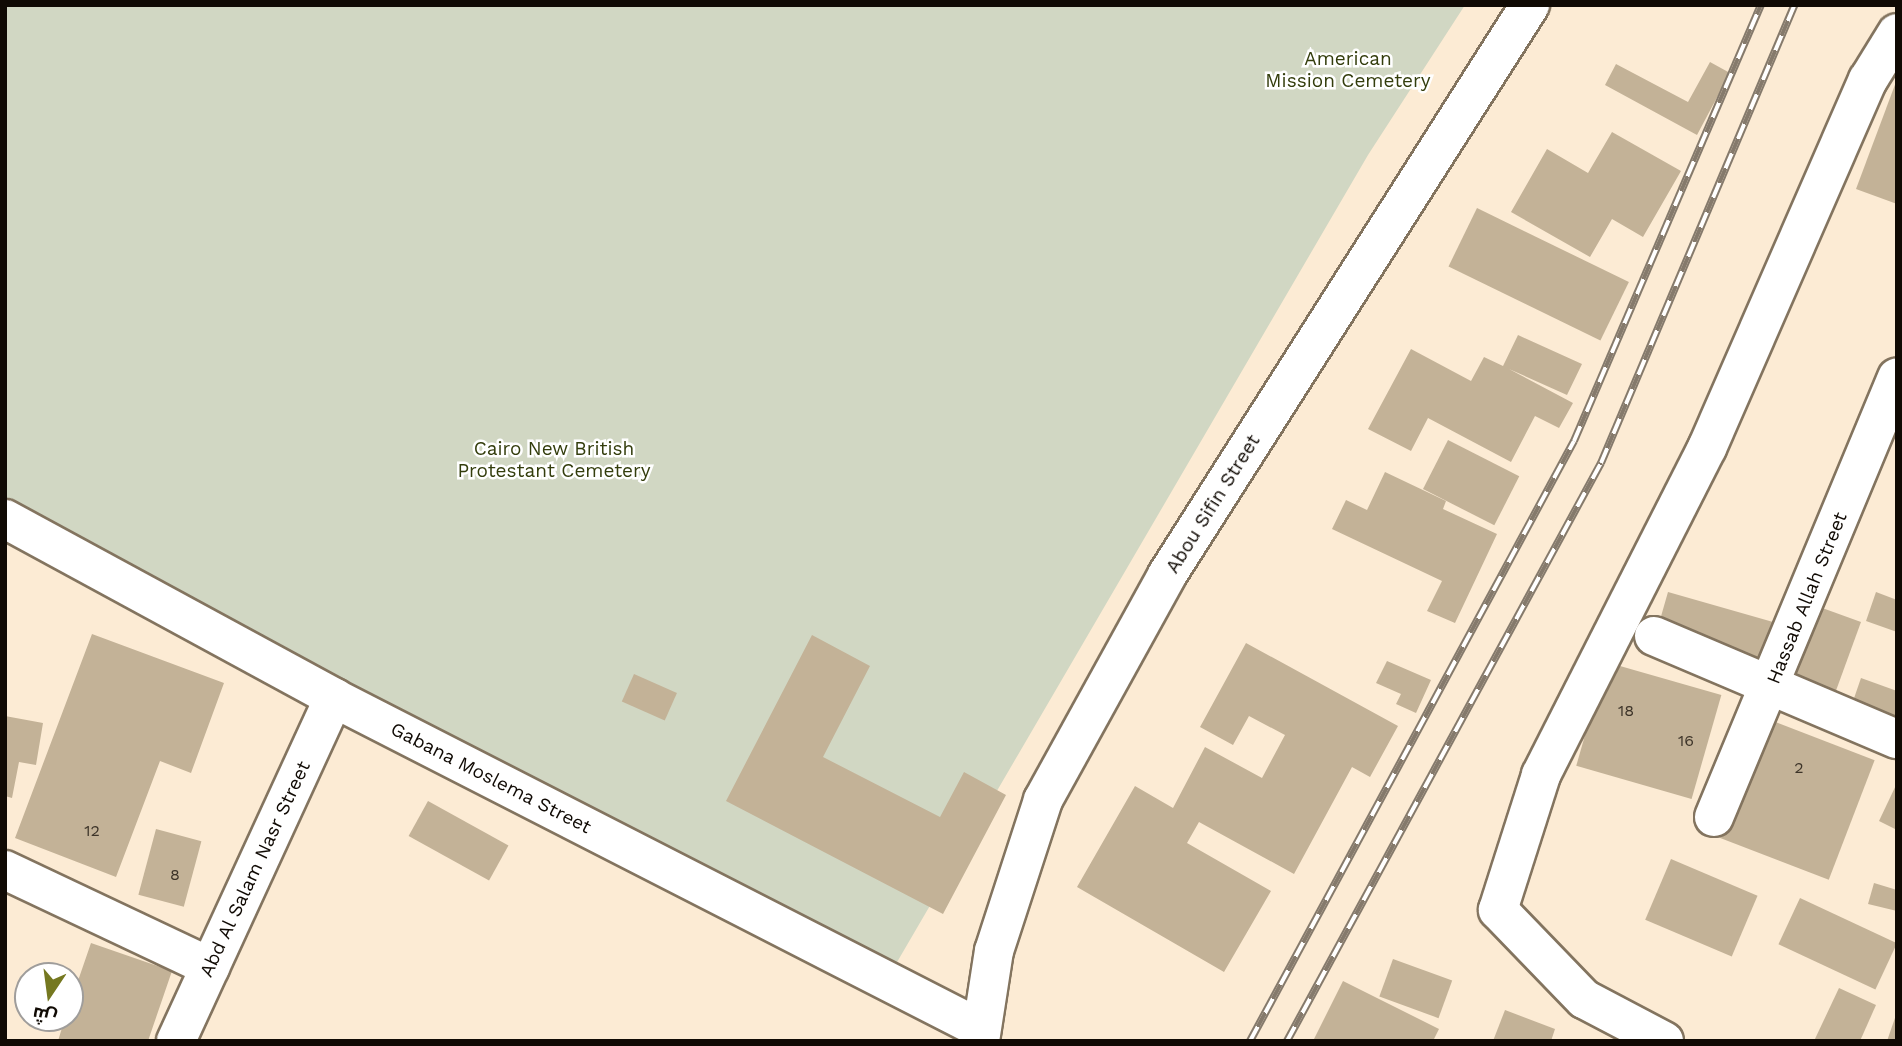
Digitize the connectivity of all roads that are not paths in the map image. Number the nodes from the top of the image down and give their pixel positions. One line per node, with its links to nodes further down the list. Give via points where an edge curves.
1 (1530, 5): 12 (street, Abou Sifin Street, via 1167,575 1049,789 994,951)
2 (1897, 33): 14 (street, via 1868,80 1707,448 1541,775 1498,910 1584,999)
3 (1892, 401): 6 (street, Hassab Allah Street)
4 (5, 519): 7 (street, Gabana Moslema Street)
5 (1654, 636): 6 (street)
6 (1772, 685): 8 (street); 9 (street, Hassab Allah Street)
7 (334, 698): 11 (street, Abd Al Salam Nasr Street); 12 (street, Gabana Moslema Street)
8 (1897, 738)
9 (1714, 817)
10 (17, 874): 11 (street)
11 (210, 967): 13 (street, Abd Al Salam Nasr Street)
12 (980, 1035)
13 (176, 1041)
14 (1664, 1041)

